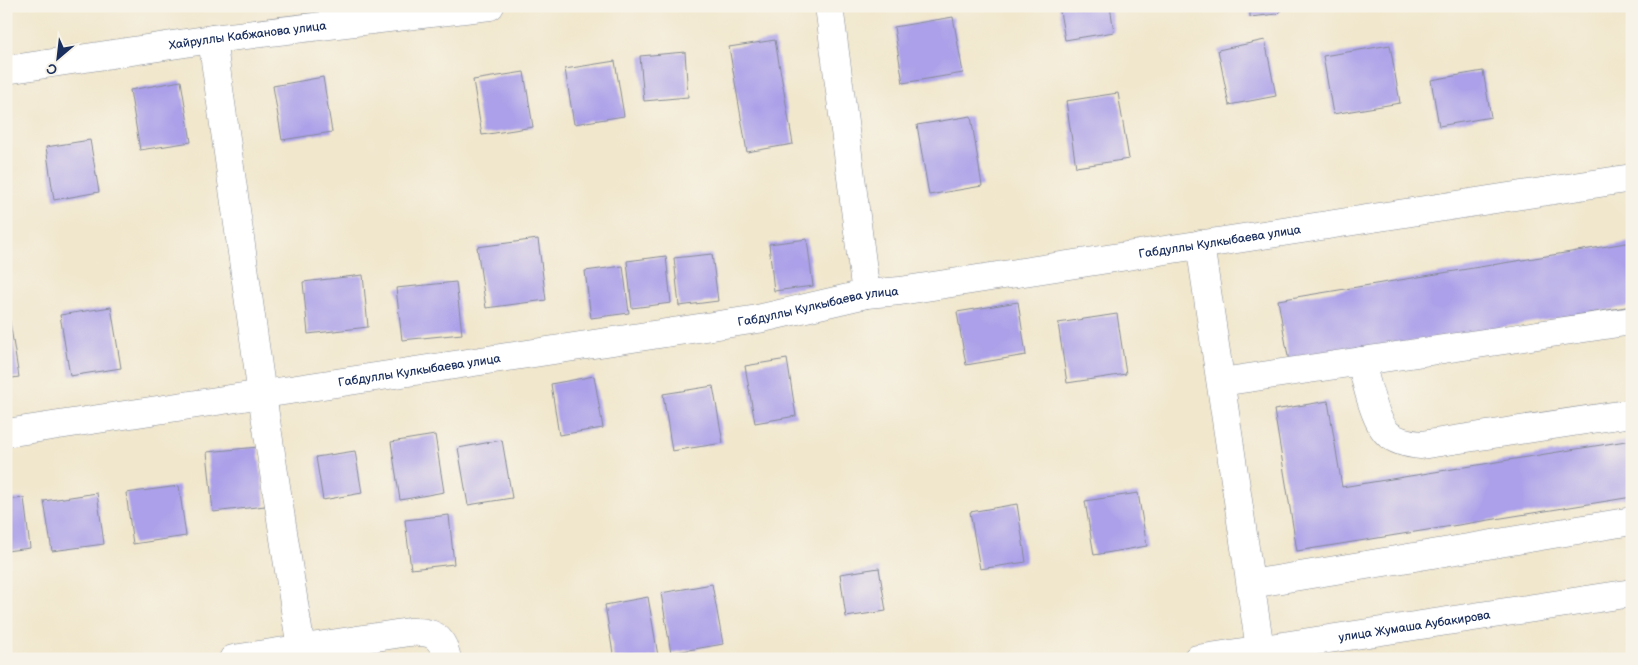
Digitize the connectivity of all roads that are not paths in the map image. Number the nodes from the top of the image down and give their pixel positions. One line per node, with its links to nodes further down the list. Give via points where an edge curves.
1 (490, 6): 3 (street, Хайруллы Кабжанова улица)
2 (829, 6): 7 (street)
3 (212, 39): 4 (street, Хайруллы Кабжанова улица); 11 (street)
4 (6, 70)
5 (1632, 178): 6 (street, Габдуллы Кулкыбаева улица)
6 (1200, 244): 7 (street, Габдуллы Кулкыбаева улица); 10 (street)
7 (866, 294): 11 (street, Габдуллы Кулкыбаева улица, via 758,319)
8 (1632, 321): 9 (street)
9 (1361, 361): 10 (street); 12 (street, via 1379,421 1389,435 1405,443 1421,445)
10 (1221, 382): 15 (street)
11 (262, 395): 13 (street, Габдуллы Кулкыбаева улица); 17 (street)
12 (1632, 413)
13 (6, 433)
14 (1632, 521): 15 (street)
15 (1251, 584): 18 (street)
16 (1632, 593): 18 (street, улица Жумаша Аубакирова)
17 (301, 649): 19 (street); 20 (street, via 426,631 437,637)
18 (1260, 649): 21 (street, улица Жумаша Аубакирова)
19 (232, 659)
20 (447, 659)
21 (1197, 659)

